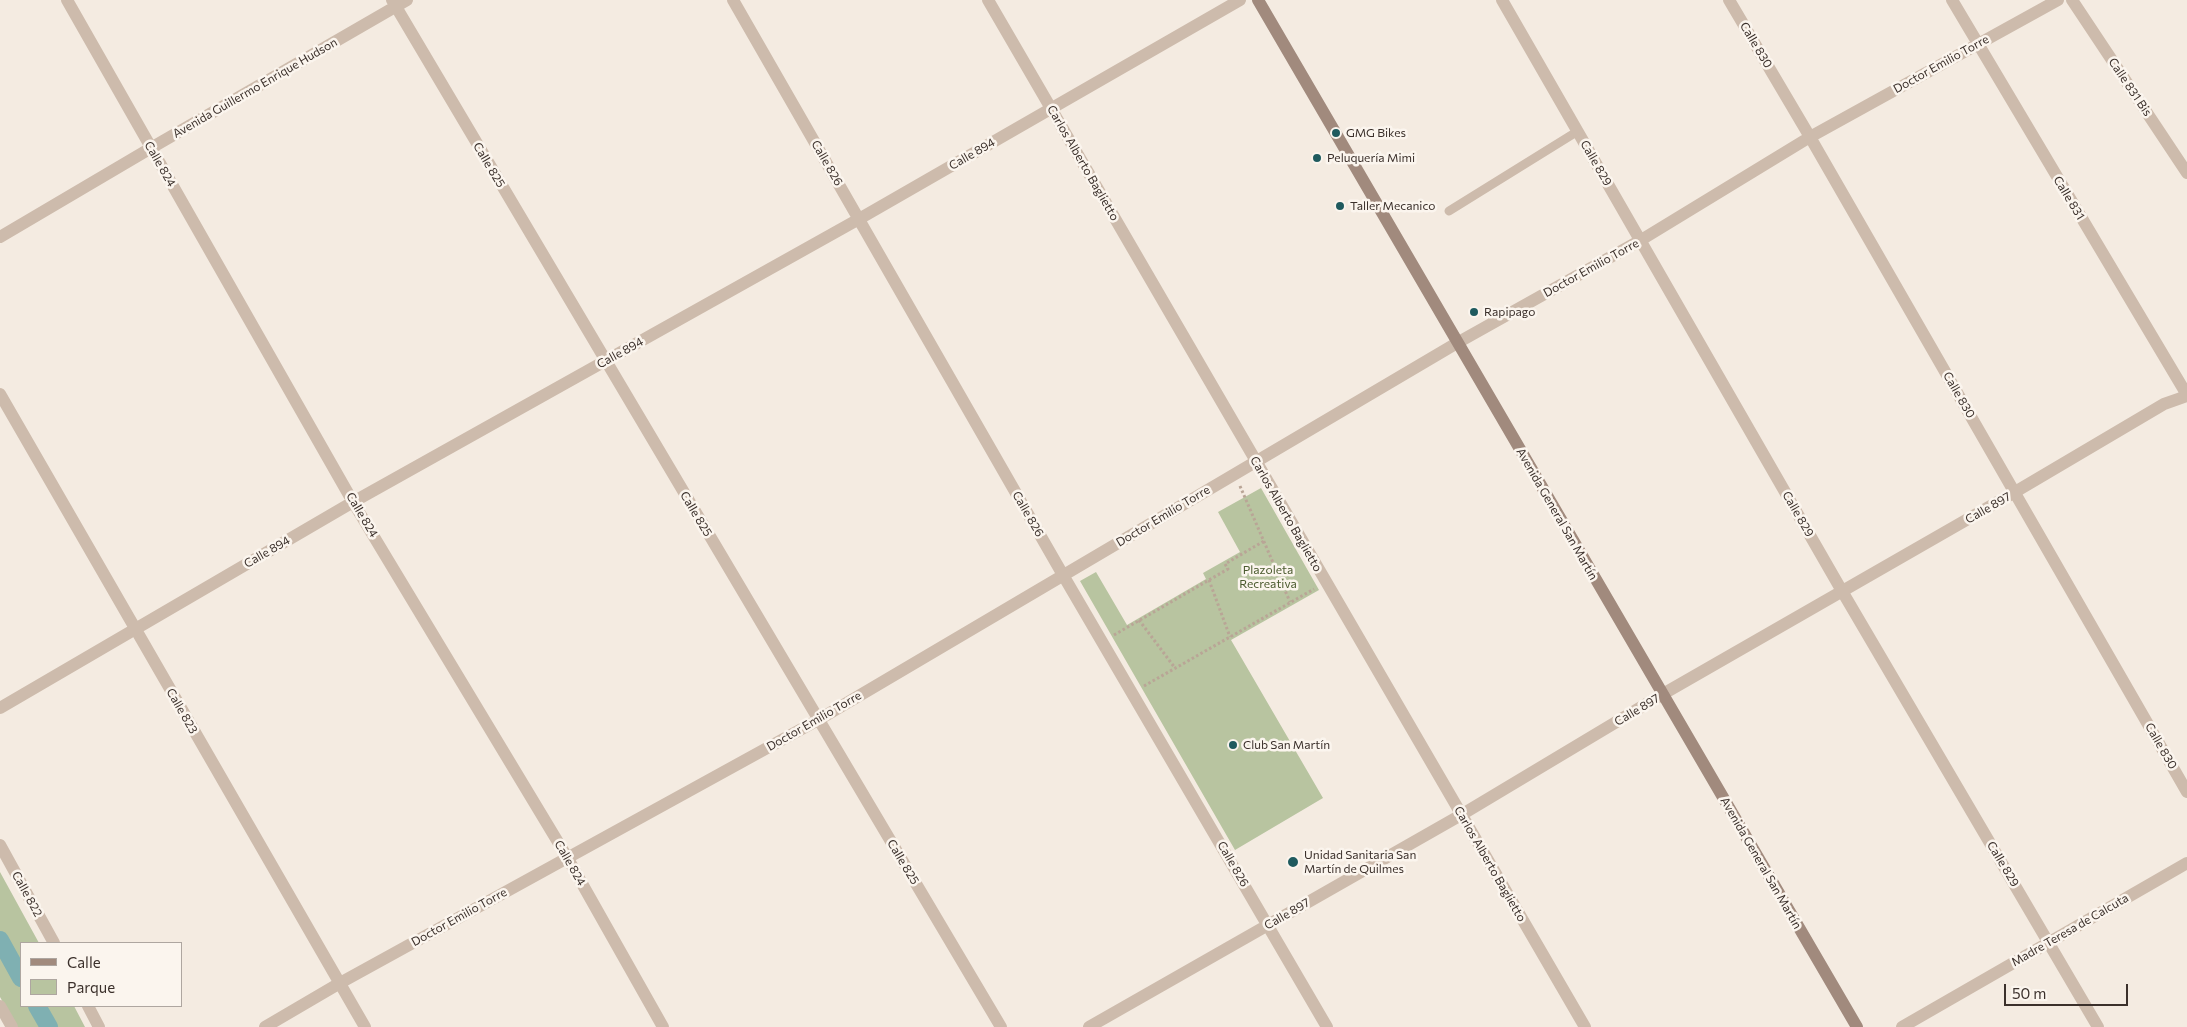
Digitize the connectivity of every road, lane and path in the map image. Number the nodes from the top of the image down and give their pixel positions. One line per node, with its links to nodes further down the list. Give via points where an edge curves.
1 (67, 0): 17 (street, Calle 824)
2 (407, 0): 12 (street, Avenida Guillermo Enrique Hudson)
3 (733, 0): 20 (street, Calle 826)
4 (988, 0): 14 (street, Carlos Alberto Baglietto)
5 (1240, 0): 14 (street, Calle 894)
6 (1258, 0): 23 (main road, Avenida General San Martín)
7 (1502, 0): 15 (street, Calle 829)
8 (1729, 0): 16 (street, Calle 830)
9 (1952, 0): 13 (street, Calle 831)
10 (2058, 0): 13 (street, Doctor Emilio Torre)
11 (2072, 0): 18 (street, Calle 831 Bis)
12 (394, 3): 17 (street, Avenida Guillermo Enrique Hudson); 24 (street, Calle 825)
13 (1977, 44): 16 (street, Doctor Emilio Torre); 26 (street, Calle 831)
14 (1051, 109): 20 (street, Calle 894); 27 (street, Carlos Alberto Baglietto)
15 (1578, 132): 19 (lane); 22 (street, Calle 829)
16 (1810, 137): 22 (street, Doctor Emilio Torre); 29 (street, Calle 830)
17 (151, 148): 21 (street, Avenida Guillermo Enrique Hudson); 30 (street, Calle 824)
18 (2187, 173)
19 (1449, 210)
20 (859, 218): 24 (street, Calle 894); 32 (street, Calle 826)
21 (0, 237)
22 (1641, 240): 23 (street, Doctor Emilio Torre); 35 (street, Calle 829)
23 (1457, 343): 27 (street, Doctor Emilio Torre); 43 (main road, Avenida General San Martín)
24 (605, 361): 30 (street, Calle 894); 45 (street, Calle 825)
25 (0, 394): 38 (street, Calle 823)
26 (2187, 396): 29 (street, Calle 897, via 2164,404)
27 (1255, 461): 28 (street, Doctor Emilio Torre); 34 (street, Carlos Alberto Baglietto)
28 (1235, 473): 31 (path); 32 (street, Doctor Emilio Torre)
29 (2015, 492): 35 (street, Calle 897); 46 (street, Calle 830)
30 (353, 502): 38 (street, Calle 894); 49 (street, Calle 824)
31 (1264, 541): 33 (path, via 1225,564 1228,569); 36 (path)
32 (1063, 574): 40 (street, Calle 826); 45 (street, Doctor Emilio Torre)
33 (1209, 580): 37 (path); 39 (path)
34 (1326, 582): 36 (path); 47 (street, Carlos Alberto Baglietto)
35 (1842, 591): 43 (street, Calle 897); 53 (street, Calle 829)
36 (1290, 602): 39 (path)
37 (1139, 620): 40 (path); 41 (path)
38 (135, 629): 44 (street, Calle 894); 54 (street, Calle 823)
39 (1230, 637): 41 (path)
40 (1102, 641): 42 (street, Calle 826)
41 (1175, 668): 42 (path)
42 (1132, 692): 51 (street, Calle 826)
43 (1663, 694): 47 (street, Calle 897); 66 (main road, Avenida General San Martín)
44 (0, 708)
45 (818, 720): 49 (street, Doctor Emilio Torre); 62 (street, Calle 825)
46 (2187, 792)
47 (1461, 815): 51 (street, Calle 897); 65 (street, Carlos Alberto Baglietto)
48 (0, 845): 52 (street, Calle 822)
49 (567, 857): 54 (street, Doctor Emilio Torre); 61 (street, Calle 824)
50 (2187, 863): 53 (street, Madre Teresa de Calcuta)
51 (1268, 925): 63 (street, Calle 897); 64 (street, Calle 826)
52 (53, 942)
53 (2049, 942): 67 (street, Madre Teresa de Calcuta); 68 (street, Calle 829)
54 (340, 983): 59 (street, Doctor Emilio Torre); 60 (street, Calle 823)
55 (0, 1006): 57 (street)
56 (89, 1007): 58 (street)
57 (12, 1027)
58 (99, 1027)
59 (265, 1027)
60 (365, 1027)
61 (663, 1027)
62 (1001, 1027)
63 (1089, 1027)
64 (1326, 1027)
65 (1585, 1027)
66 (1857, 1027)
67 (1902, 1027)
68 (2098, 1027)

